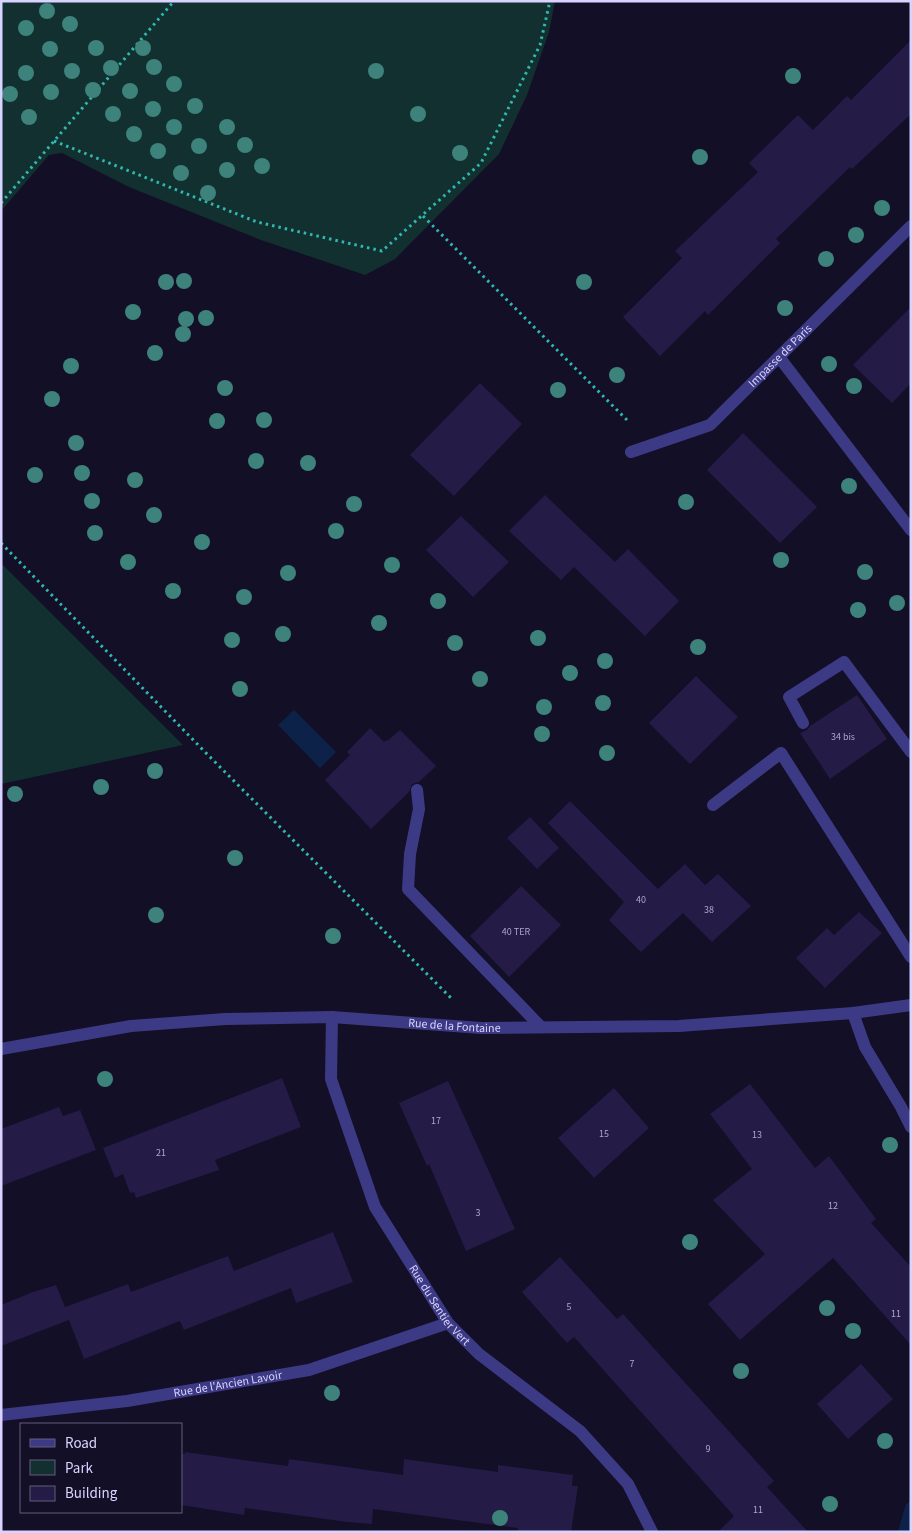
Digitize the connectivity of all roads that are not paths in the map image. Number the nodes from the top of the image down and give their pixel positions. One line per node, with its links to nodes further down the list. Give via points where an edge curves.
1 (911, 226): 2 (street, Impasse de Paris)
2 (779, 357): 3 (street, Impasse de Paris, via 710,425); 4 (street)
3 (631, 452)
4 (911, 530)
5 (803, 723): 6 (street, via 788,697 844,662)
6 (911, 752)
7 (417, 790): 13 (street, via 419,809 410,854 408,889)
8 (712, 805): 9 (street, via 781,753)
9 (911, 957)
10 (911, 1005): 11 (street, Rue de la Fontaine)
11 (853, 1013): 13 (street, Rue de la Fontaine, via 679,1026); 15 (street, via 864,1047)
12 (332, 1018): 13 (street, Rue de la Fontaine, via 481,1028); 14 (street, Rue de la Fontaine, via 225,1019 130,1026); 16 (street, Rue du Sentier Vert, via 331,1079 375,1207)
13 (541, 1027)
14 (1, 1049)
15 (911, 1127)
16 (448, 1323): 17 (street, Rue de l'Ancien Lavoir, via 309,1370 127,1401); 18 (street, Rue du Sentier Vert, via 479,1354 580,1431 628,1484)
17 (1, 1415)
18 (652, 1532)

